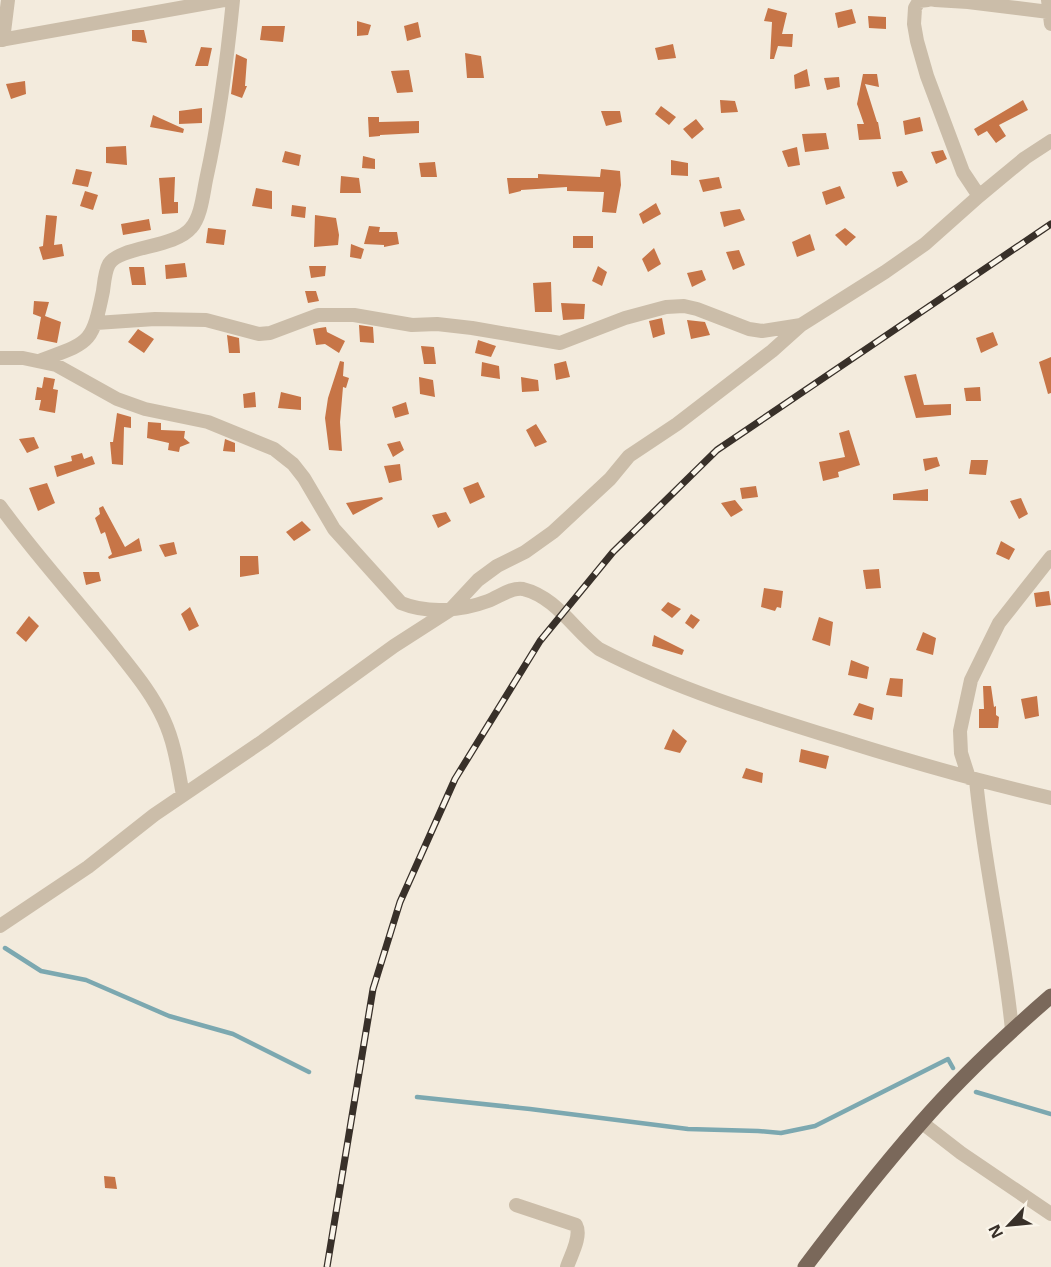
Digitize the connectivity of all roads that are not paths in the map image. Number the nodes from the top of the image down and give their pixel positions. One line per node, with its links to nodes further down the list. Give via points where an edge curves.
1 (8, 0): 7 (street)
2 (224, 0): 7 (street)
3 (233, 0): 10 (street, via 220,107 192,228 183,235 117,256 109,264)
4 (928, 0): 9 (street, via 919,2 915,8 917,41 963,172)
5 (935, 0): 6 (street)
6 (1049, 12)
7 (2, 40)
8 (1051, 141): 9 (street)
9 (979, 196): 11 (street, via 925,244)
10 (96, 323): 11 (street, via 207,320 258,334 318,315 354,315 412,325 472,328 560,343 666,307 697,309 762,331); 13 (street, via 85,341)
11 (801, 325): 16 (street, via 678,424 629,456 553,532 477,580)
12 (0, 358): 13 (street)
13 (39, 361): 16 (street, via 56,365 117,399 208,422 274,449 304,478 334,530 401,603)
14 (0, 506): 18 (street, via 148,689 172,740)
15 (1051, 557): 17 (street, via 999,623 971,680 960,731 961,753)
16 (450, 610): 17 (street, via 488,601 512,590 531,592 557,609 599,649 647,671 769,719); 18 (street)
17 (972, 779): 19 (street); 22 (street)
18 (183, 795): 20 (street, via 88,867)
19 (1051, 798)
20 (0, 926)
21 (1051, 996): 22 (main road)
22 (1012, 1030): 23 (main road)
23 (921, 1122): 25 (street); 27 (main road)
24 (516, 1205): 26 (street, via 576,1225 578,1236)
25 (1051, 1214)
26 (567, 1267)
27 (805, 1267)

